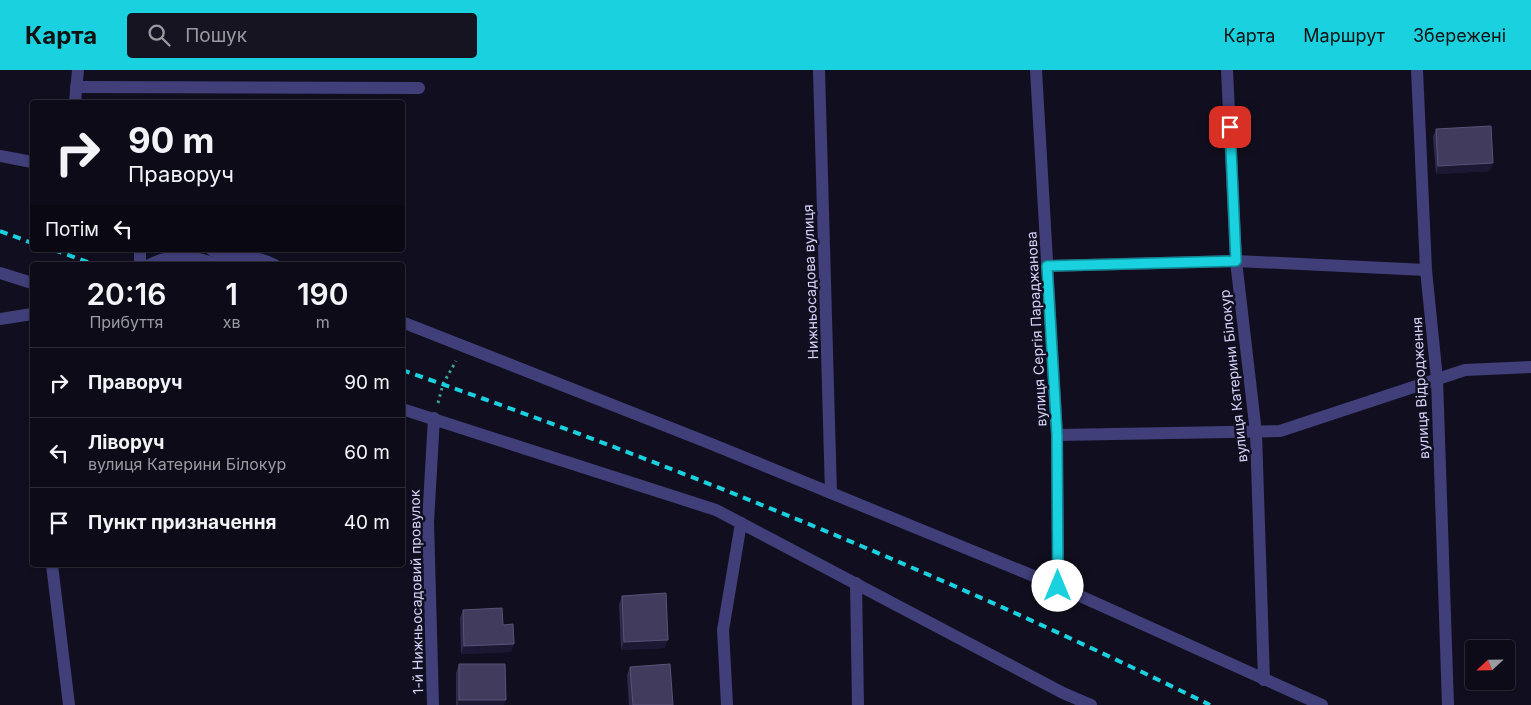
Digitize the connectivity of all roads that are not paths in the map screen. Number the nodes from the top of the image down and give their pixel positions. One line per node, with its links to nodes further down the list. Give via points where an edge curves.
1 (78, 70): 6 (street)
2 (820, 70): 31 (street, Нижньосадова вулиця)
3 (1036, 70): 18 (street, вулиця Сергія Параджанова)
4 (1227, 70): 13 (street, вулиця Катерини Білокур)
5 (1417, 70): 19 (street, вулиця Відродження)
6 (76, 87): 7 (street); 8 (street)
7 (419, 88)
8 (75, 100)
9 (0, 156): 10 (street)
10 (30, 162)
11 (216, 252): 12 (street)
12 (229, 258): 16 (street); 17 (street, via 247,257)
13 (1236, 261): 18 (street); 19 (street); 29 (street, вулиця Катерини Білокур)
14 (156, 262): 15 (street, via 187,256)
15 (204, 262)
16 (216, 262)
17 (269, 262)
18 (1047, 266): 30 (street, вулиця Сергія Параджанова)
19 (1426, 270): 26 (street, вулиця Відродження)
20 (0, 273): 21 (street)
21 (30, 282)
22 (30, 314): 23 (street)
23 (0, 319)
24 (405, 323): 31 (street)
25 (1531, 367): 26 (street, via 1465,370)
26 (1437, 378): 29 (street, via 1280,432); 44 (street, вулиця Відродження)
27 (405, 410): 28 (street)
28 (434, 418): 32 (street, via 716,510); 39 (street, 1-й Нижньосадовий провулок, via 428,522)
29 (1256, 433): 30 (street); 36 (street, вулиця Катерини Білокур)
30 (1057, 435): 35 (street, вулиця Сергія Параджанова)
31 (831, 493): 35 (street)
32 (741, 523): 34 (street); 40 (street, via 723,630)
33 (52, 567): 38 (street)
34 (856, 583): 37 (street); 41 (street)
35 (1058, 586): 36 (street)
36 (1264, 680): 43 (street)
37 (1063, 699): 42 (street)
38 (69, 705)
39 (432, 705)
40 (727, 705)
41 (858, 705)
42 (1091, 705)
43 (1322, 705)
44 (1448, 705)

